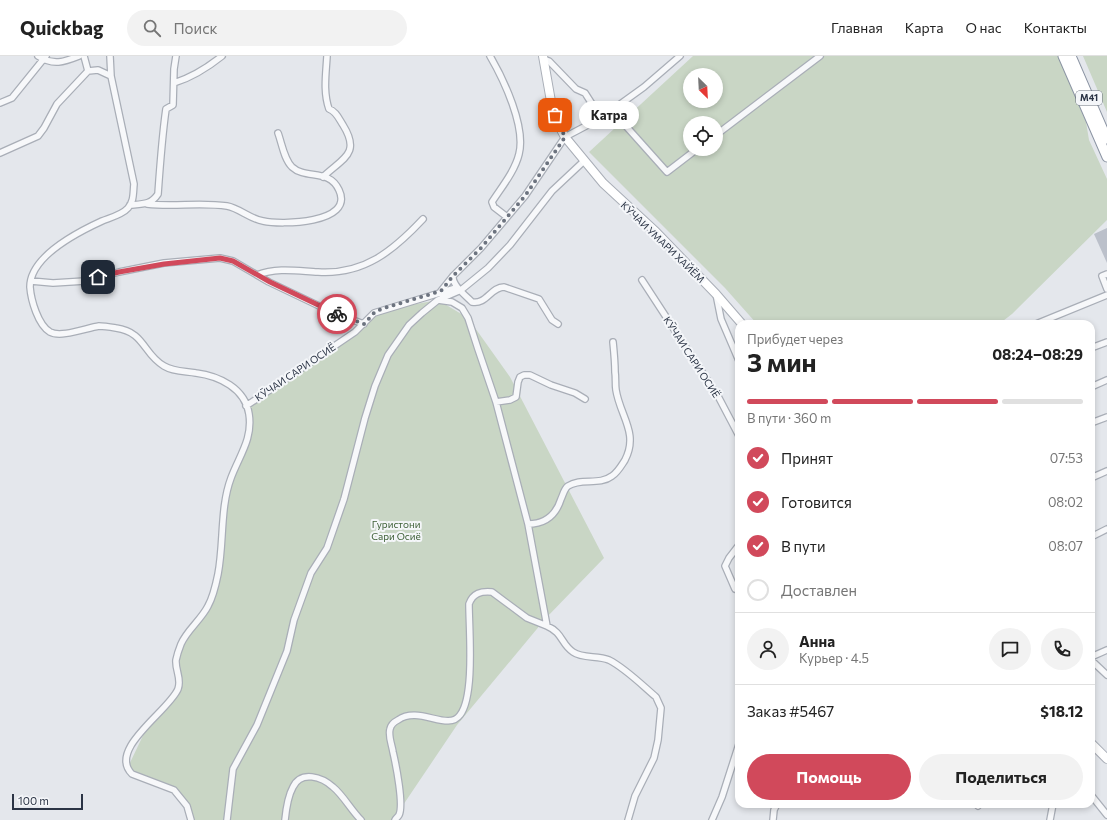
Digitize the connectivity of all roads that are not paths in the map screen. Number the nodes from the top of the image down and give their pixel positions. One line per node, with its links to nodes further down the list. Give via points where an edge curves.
1 (79, 56): 12 (street, via 63,63)
2 (84, 56): 14 (street)
3 (110, 56): 15 (street)
4 (176, 56): 16 (street)
5 (222, 56): 16 (street, via 207,68)
6 (327, 56): 28 (street, via 326,102 349,134 351,142 346,157)
7 (490, 56): 31 (street, via 518,119 521,139 519,155 492,202 494,207)
8 (680, 56): 18 (street)
9 (820, 56): 20 (street)
10 (1063, 56): 22 (highway)
11 (1071, 56): 22 (highway, M41)
12 (42, 57): 17 (street, via 12,98)
13 (543, 58): 18 (street, via 549,61 576,90 585,93); 23 (main road, КӮЧАИ УМАРИ ХАЙЁМ, via 552,107)
14 (88, 71): 15 (street, via 98,70); 24 (street, via 57,104 38,136)
15 (111, 76): 30 (street, via 134,184 133,200)
16 (174, 83): 29 (street, via 173,105 166,109 158,194)
17 (0, 102)
18 (601, 118): 23 (street)
19 (625, 126): 25 (street, via 667,172)
20 (723, 130)
21 (278, 134): 28 (street, via 286,158 293,168)
22 (1104, 134): 26 (highway)
23 (565, 137): 27 (main road, КӮЧАИ УМАРИ ХАЙЁМ); 31 (street, via 541,174)
24 (0, 153)
25 (688, 156)
26 (1107, 157)
27 (584, 161): 38 (street, КӮЧАИ САРИ ОСИЁ, via 552,191 510,245 488,268); 41 (main road, КӮЧАИ УМАРИ ХАЙЁМ, via 607,188 656,232)
28 (323, 176): 29 (street, via 336,185 340,193 340,203 332,214 310,221 283,224 263,221 228,206)
29 (148, 204): 30 (street)
30 (130, 205): 37 (street, via 126,210 63,241 45,256)
31 (507, 217): 35 (street)
32 (423, 219): 34 (street, via 405,239 371,263 344,271 280,270)
33 (1107, 274): 39 (street, via 1102,276)
34 (257, 275): 37 (street, via 233,261 220,258 164,264 85,281); 46 (street, via 336,314)
35 (453, 276): 38 (street, via 453,283); 40 (street)
36 (642, 280): 59 (street, КӮЧАИ САРИ ОСИЁ, via 719,398)
37 (31, 281): 56 (street, via 33,302 41,322 55,335 102,326 130,332 141,340 154,359 162,365 172,370 218,378 231,384)
38 (459, 289): 40 (street, КӮЧАИ САРИ ОСИЁ); 43 (street); 47 (street, via 475,303 481,302 502,287 536,297 542,302 552,320)
39 (1107, 289)
40 (441, 291): 46 (street, КӮЧАИ САРИ ОСИЁ, via 381,309)
41 (716, 294): 44 (main road, КӮЧАИ УМАРИ ХАЙЁМ); 51 (street, via 720,320)
42 (1107, 295): 45 (street)
43 (438, 300): 55 (street, via 452,302 462,308 468,318); 80 (street, via 409,325 400,337 388,355 375,386 344,499 327,548 311,573 284,657 257,725 233,769)
44 (739, 320)
45 (1046, 320)
46 (364, 324): 56 (street, КӮЧАИ САРИ ОСИЁ)
47 (558, 324)
48 (613, 342): 62 (street, via 616,392 630,433 628,453 613,476 569,486 565,489 554,514 544,522)
49 (1107, 342): 50 (street)
50 (1095, 346)
51 (735, 352)
52 (1107, 380): 53 (street)
53 (1095, 385)
54 (585, 399): 55 (street, via 530,375 524,375 518,382 516,397)
55 (496, 402): 62 (street)
56 (246, 406): 79 (street, via 249,412 250,432 230,478 218,574 209,606 181,642 176,662 178,688 132,744 125,761 127,769 132,774 174,790 187,806)
57 (1107, 417): 58 (street)
58 (1095, 422)
59 (735, 428)
60 (1107, 471): 61 (street)
61 (1095, 476)
62 (528, 524): 67 (street)
63 (1107, 529): 64 (street)
64 (1095, 535)
65 (735, 550): 66 (street, via 725,566)
66 (735, 589)
67 (547, 626): 83 (street, via 527,618 492,592 477,593 471,598 470,670 464,709 453,720 446,721 412,714 398,719 390,728 401,802 399,815); 84 (street, via 555,629 574,653 609,660 656,696 660,702 661,716 654,758 635,796)
68 (1107, 650): 69 (street)
69 (1095, 655)
70 (1095, 664): 71 (street)
71 (1107, 675)
72 (1095, 747): 74 (main road)
73 (735, 756): 85 (street)
74 (1107, 759)
75 (1095, 800): 78 (street)
76 (775, 808): 86 (street)
77 (1052, 808): 87 (street)
78 (1107, 815)
79 (191, 820)
80 (227, 820)
81 (285, 820): 82 (street, via 293,786 300,779 308,777 318,777 333,787)
82 (361, 820)
83 (395, 820)
84 (628, 820)
85 (712, 820)
86 (773, 820)
87 (1050, 820)

